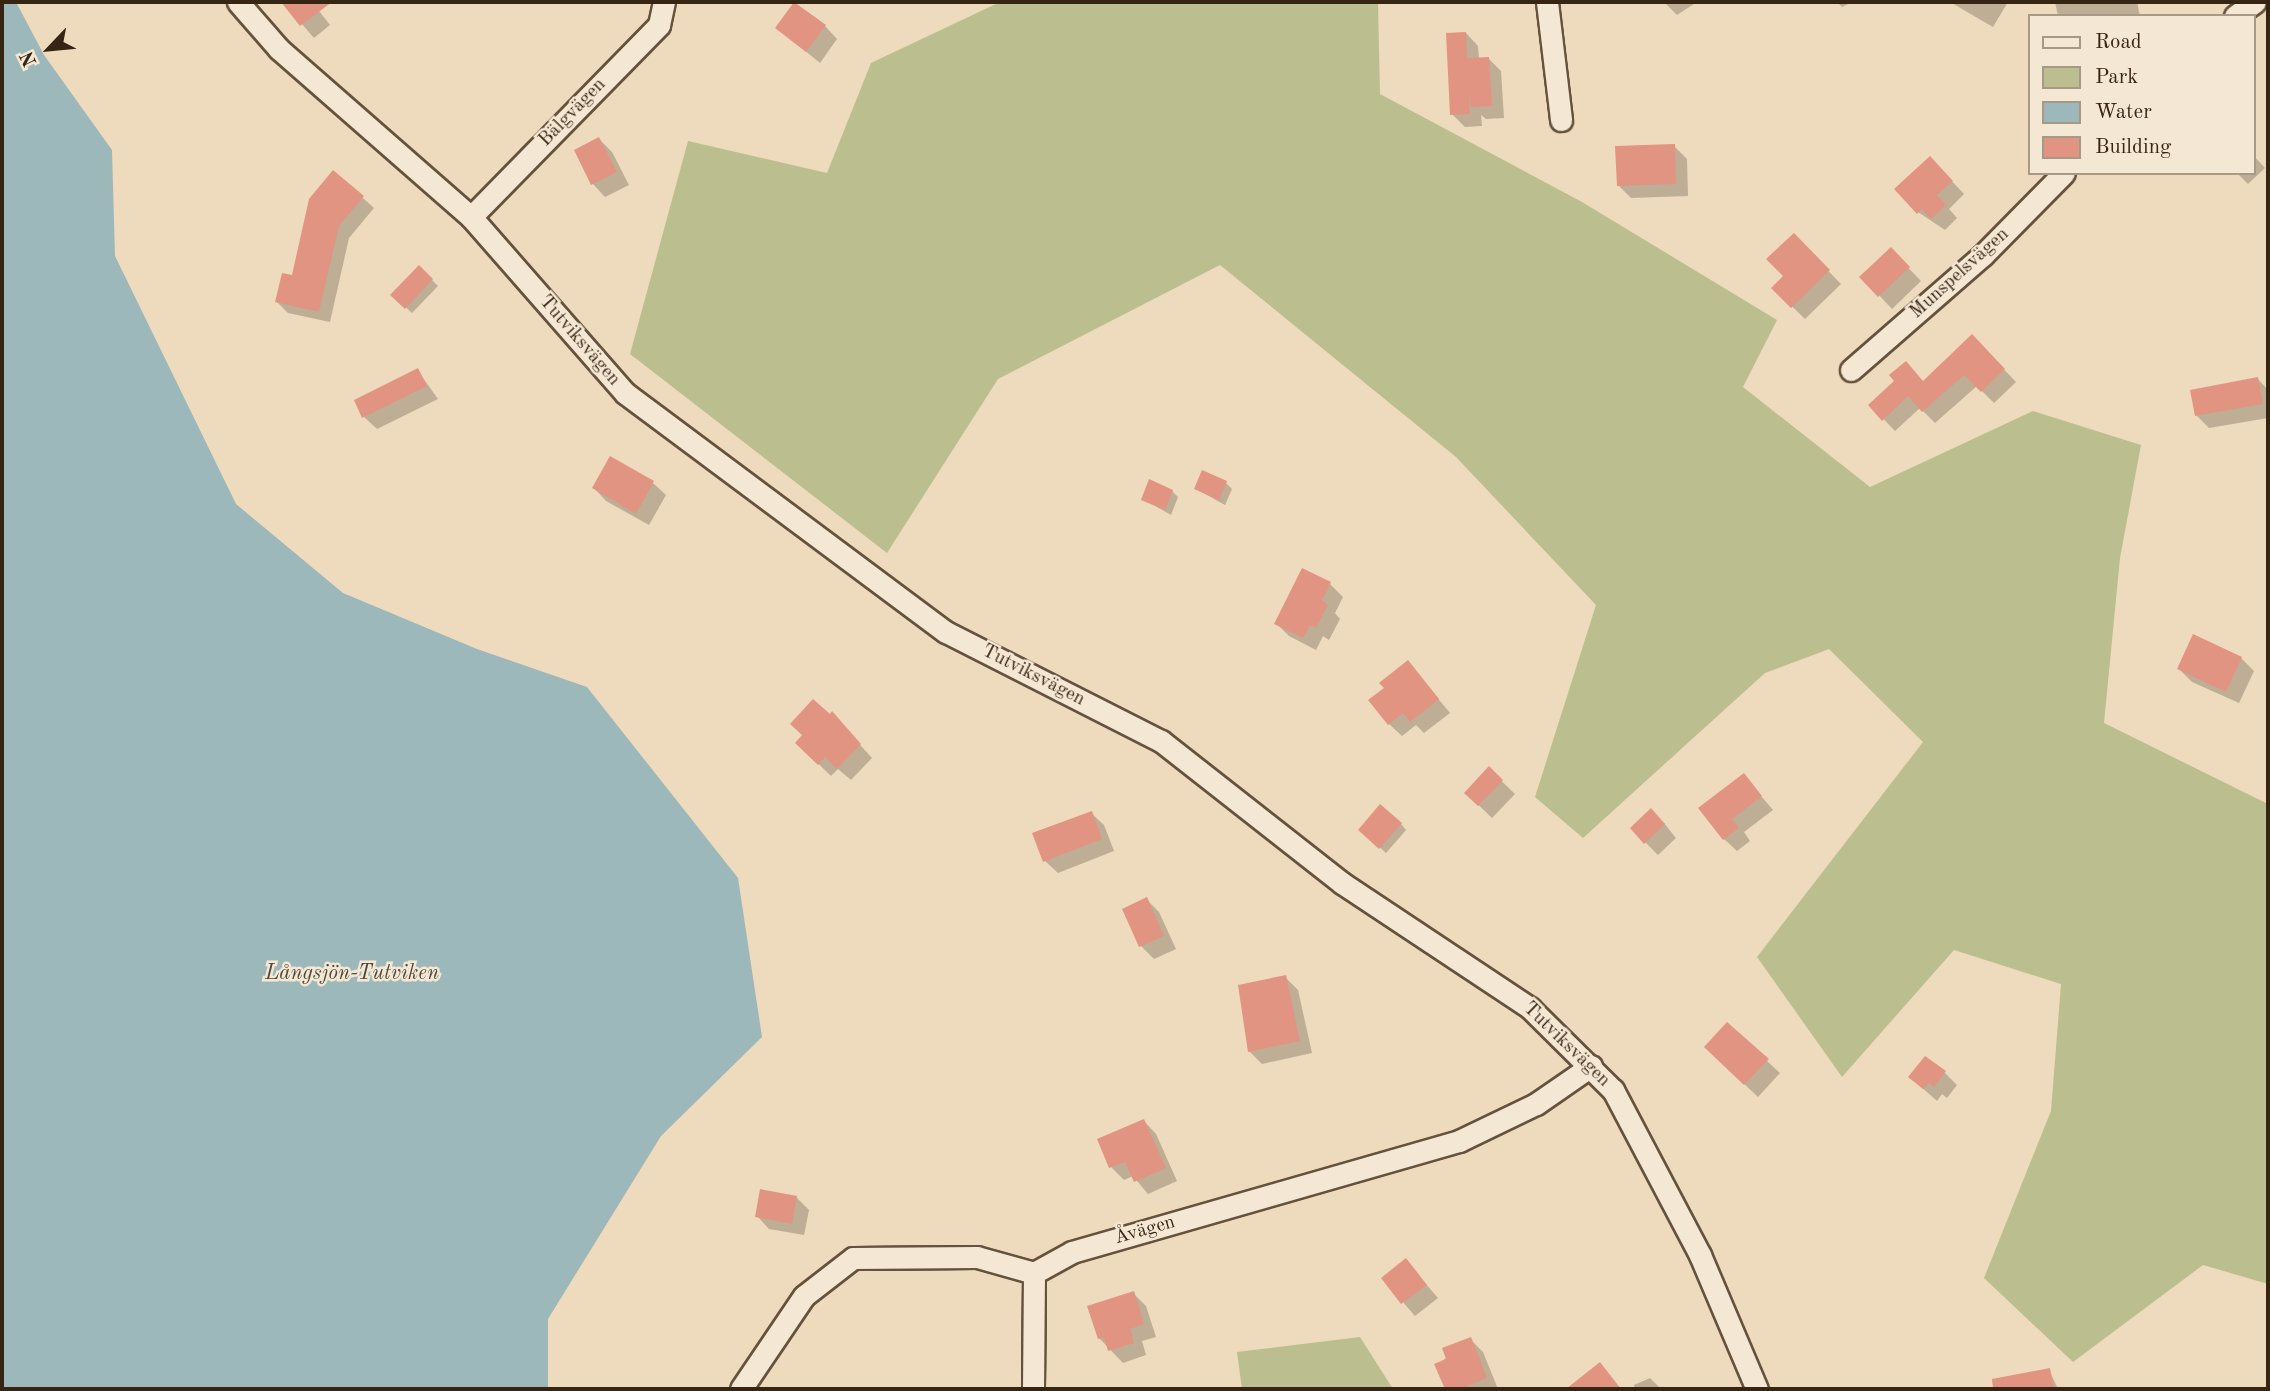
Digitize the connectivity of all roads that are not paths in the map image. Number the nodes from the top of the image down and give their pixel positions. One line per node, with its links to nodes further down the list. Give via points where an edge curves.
1 (238, 2): 8 (street, Tutviksvägen, via 279,49)
2 (664, 2): 8 (street, Bälgvägen, via 659,25)
3 (1547, 2): 6 (street)
4 (2255, 2): 5 (street)
5 (2238, 14)
6 (1561, 120)
7 (2062, 175): 9 (street, Munspelsvägen, via 1983,255)
8 (471, 217): 10 (street, Tutviksvägen, via 625,393 946,632 1161,741 1342,883 1530,1008)
9 (1851, 370)
10 (1591, 1066): 11 (street, Åvägen, via 1536,1104 1459,1141 1072,1252); 14 (street, Tutviksvägen, via 1613,1090 1700,1255)
11 (1034, 1273): 12 (street, via 978,1257 853,1258 804,1296); 13 (street)
12 (741, 1389)
13 (1033, 1389)
14 (1757, 1389)

